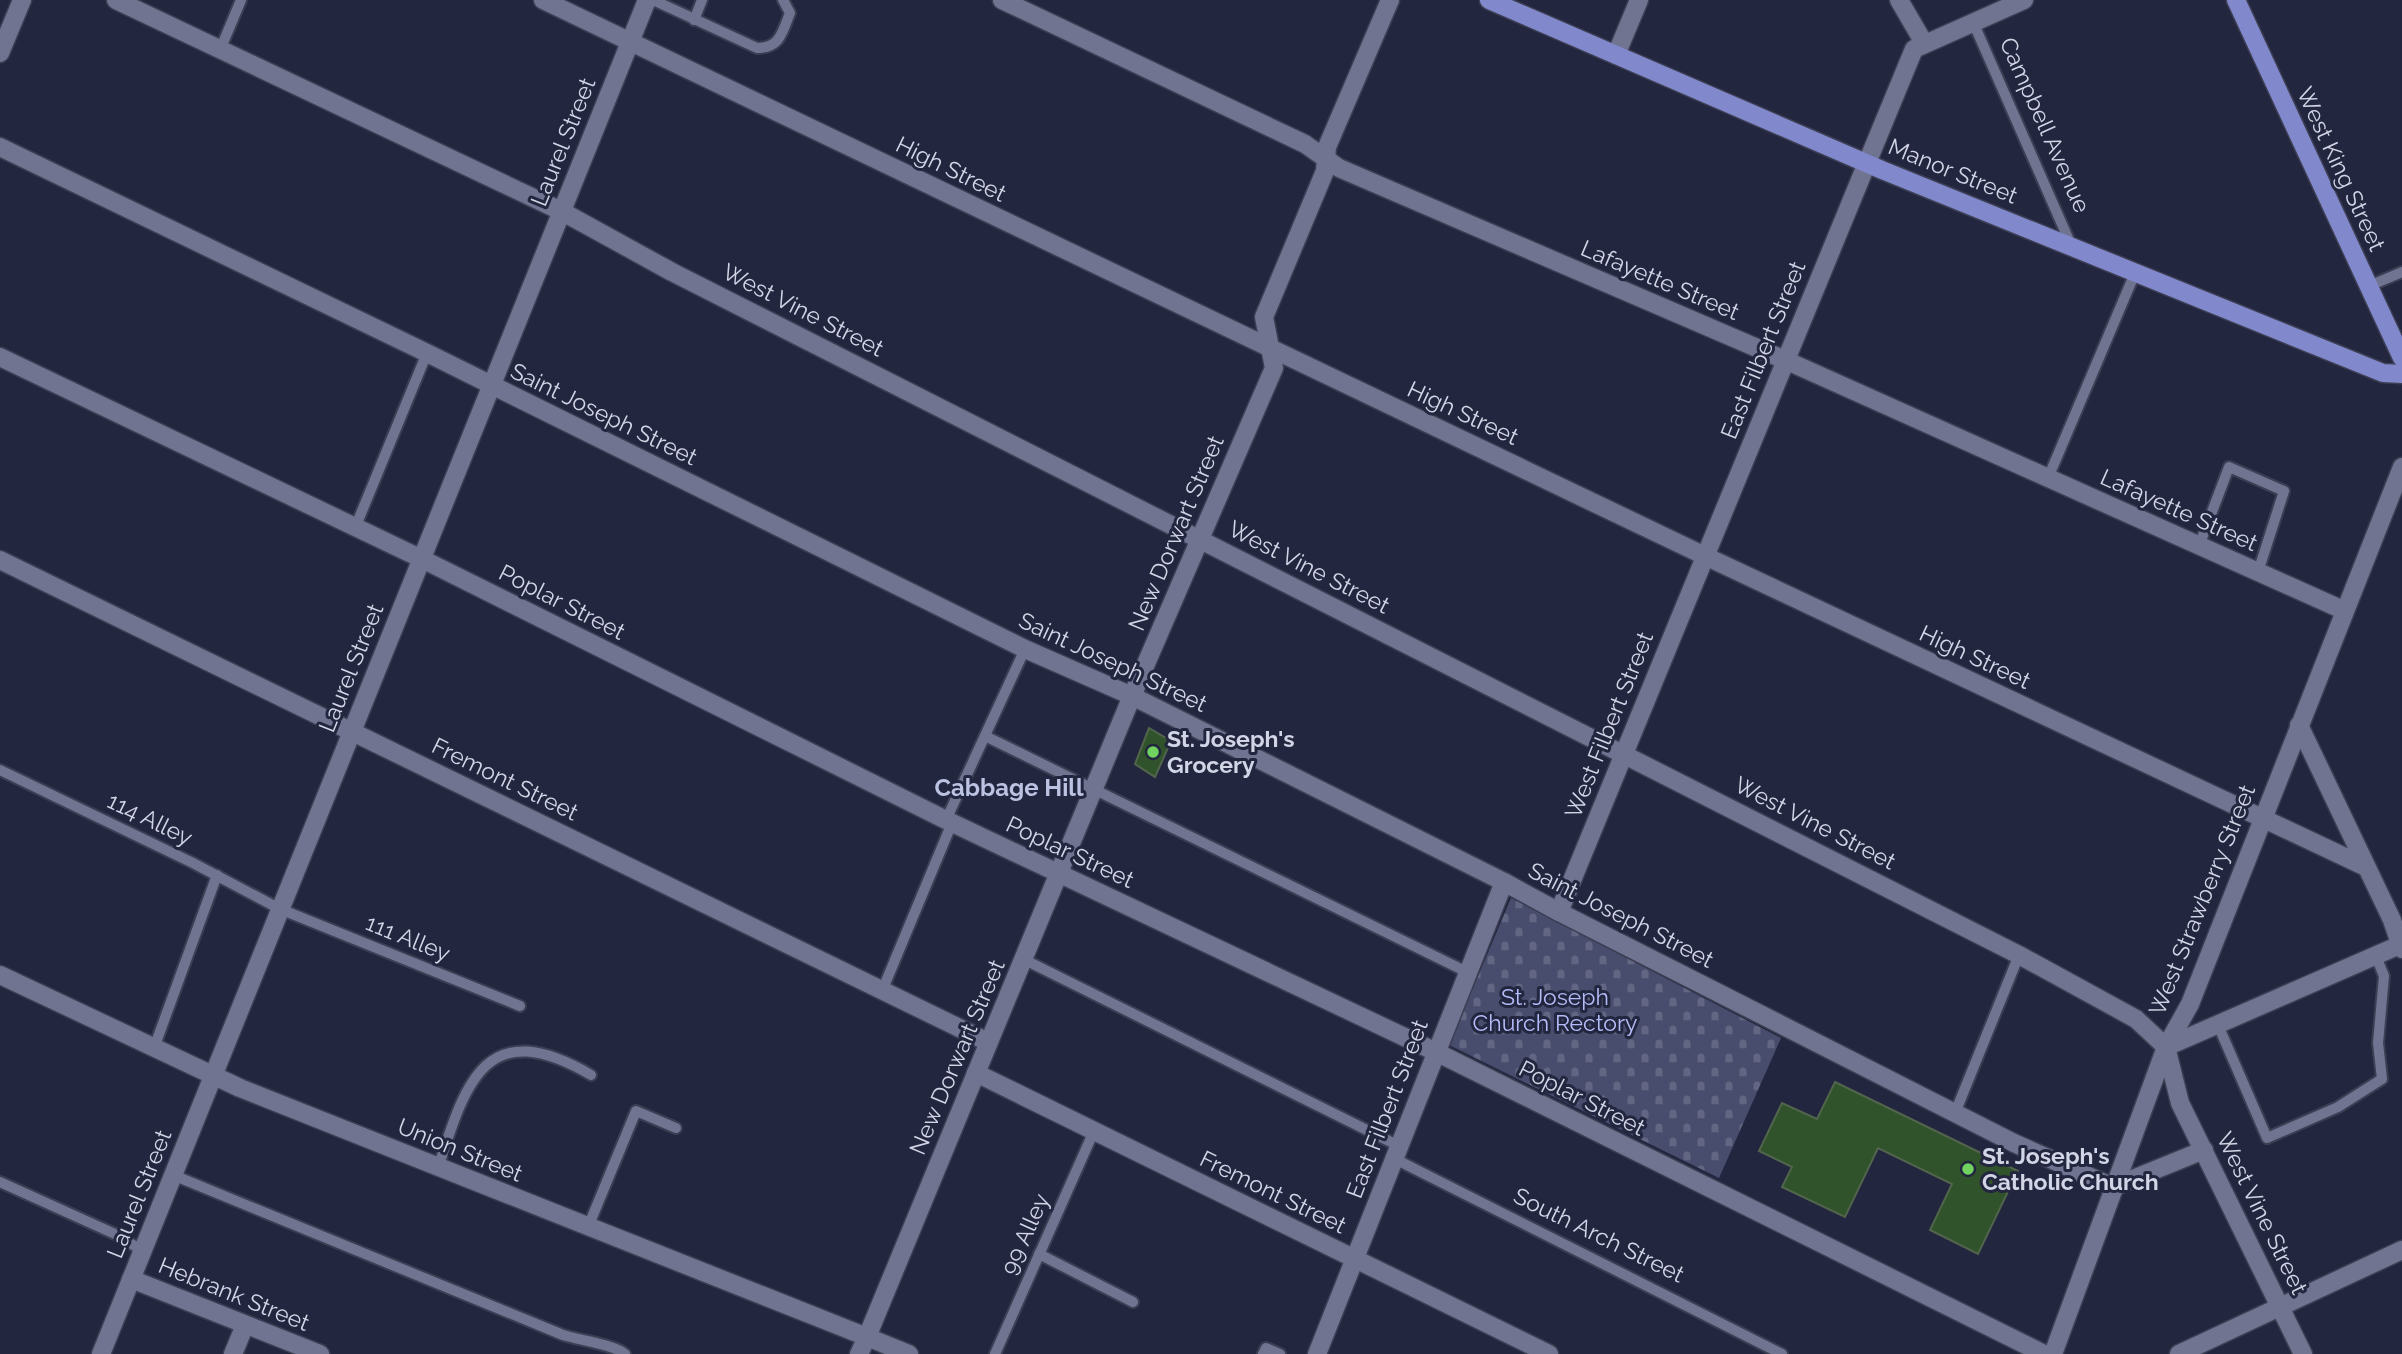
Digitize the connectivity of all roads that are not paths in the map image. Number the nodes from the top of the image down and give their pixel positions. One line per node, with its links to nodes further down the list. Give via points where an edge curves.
1 (22, 0): 21 (street)
2 (116, 0): 20 (street, West Vine Street)
3 (241, 0): 20 (lane)
4 (543, 0): 18 (street, High Street)
5 (647, 0): 18 (street, Laurel Street)
6 (653, 0): 16 (lane)
7 (702, 0): 16 (lane)
8 (783, 0): 16 (lane, via 790,13 778,43 769,48 757,48)
9 (1002, 0): 24 (street, Lafayette Street, via 1305,144)
10 (1390, 0): 24 (street, New Dorwart Street, via 1327,147)
11 (1489, 0): 22 (main road, Manor Street)
12 (1639, 0): 22 (street)
13 (1899, 0): 19 (street)
14 (2024, 0): 17 (street)
15 (2236, 0): 30 (main road, West King Street)
16 (694, 20)
17 (1973, 22): 19 (street); 27 (lane, Campbell Avenue)
18 (629, 43): 26 (street, Laurel Street); 31 (street, High Street)
19 (1924, 43): 25 (street, via 1914,49)
20 (220, 50): 26 (street, West Vine Street)
21 (0, 53)
22 (1616, 55): 25 (main road, Manor Street)
23 (0, 146): 32 (street, Saint Joseph Street)
24 (1326, 160): 31 (street, New Dorwart Street, via 1264,317); 35 (street, Lafayette Street)
25 (1867, 163): 27 (main road, Manor Street); 35 (street, East Filbert Street)
26 (561, 211): 37 (street, Laurel Street); 41 (street, West Vine Street, via 672,272)
27 (2072, 247): 29 (main road, Manor Street)
28 (2402, 272): 30 (lane)
29 (2135, 273): 36 (main road, Manor Street, via 2383,373); 39 (lane)
30 (2369, 286): 34 (main road, West King Street)
31 (1270, 349): 41 (street, New Dorwart Street, via 1274,368); 43 (street, High Street)
32 (427, 353): 37 (street, Saint Joseph Street); 40 (lane)
33 (0, 357): 40 (street, Poplar Street)
34 (2402, 358)
35 (1785, 360): 39 (street, Lafayette Street); 43 (street, East Filbert Street)
36 (2402, 374)
37 (491, 385): 44 (street, Laurel Street); 48 (street, Saint Joseph Street)
38 (2402, 467): 47 (street, West Strawberry Street)
39 (2048, 478): 42 (street, Lafayette Street)
40 (355, 528): 44 (street, Poplar Street)
41 (1201, 539): 49 (street, New Dorwart Street); 53 (street, West Vine Street)
42 (2199, 545): 46 (street, Lafayette Street); 46 (lane, via 2230,467 2284,491)
43 (1705, 556): 53 (street, West Filbert Street); 56 (street, High Street)
44 (422, 559): 51 (street, Laurel Street); 57 (street, Poplar Street)
45 (0, 560): 51 (street, Fremont Street)
46 (2258, 572): 47 (street, Lafayette Street)
47 (2343, 610): 50 (street, West Strawberry Street)
48 (1026, 649): 49 (street, Saint Joseph Street); 52 (lane)
49 (1132, 696): 55 (street, New Dorwart Street); 61 (street, Saint Joseph Street)
50 (2299, 725): 56 (street, West Strawberry Street); 58 (street)
51 (351, 731): 62 (street, Laurel Street); 70 (street, Fremont Street)
52 (985, 736): 55 (lane); 57 (lane)
53 (1624, 753): 63 (street, West Filbert Street); 66 (street, West Vine Street)
54 (0, 770): 60 (lane, 114 Alley)
55 (1095, 789): 59 (street, New Dorwart Street); 68 (lane)
56 (2262, 819): 58 (street, High Street); 74 (street, West Strawberry Street, via 2190,1004)
57 (949, 822): 59 (street, Poplar Street); 70 (lane)
58 (2364, 866): 64 (street)
59 (1059, 874): 67 (street, New Dorwart Street); 76 (street, Poplar Street)
60 (217, 875): 62 (lane, 114 Alley); 75 (lane)
61 (1504, 882): 63 (street, Saint Joseph Street); 68 (street, East Filbert Street)
62 (281, 909): 71 (lane, 111 Alley); 78 (street, Laurel Street)
63 (1559, 912): 80 (street, Saint Joseph Street)
64 (2402, 946): 65 (street)
65 (2375, 954): 72 (street); 72 (lane, via 2384,976 2378,1043 2382,1079 2338,1107 2267,1138)
66 (2019, 955): 74 (street, West Vine Street, via 2136,1019); 80 (lane)
67 (1025, 960): 73 (street, New Dorwart Street); 84 (lane, South Arch Street)
68 (1467, 972): 76 (street, East Filbert Street)
69 (0, 975): 75 (street, Union Street)
70 (881, 991): 73 (street, Fremont Street)
71 (520, 1006)
72 (2218, 1025): 74 (street)
73 (988, 1042): 77 (street, New Dorwart Street)
74 (2166, 1047): 83 (street, West Vine Street, via 2180,1103); 88 (street, West Strawberry Street)
75 (154, 1048): 78 (street, Union Street)
76 (1434, 1051): 84 (street, East Filbert Street); 111 (street, Poplar Street)
77 (976, 1073): 82 (street, Fremont Street); 98 (street, New Dorwart Street)
78 (213, 1075): 85 (street, Union Street); 86 (street, Laurel Street)
79 (591, 1075): 85 (lane, via 538,1052 512,1053 484,1064 458,1112)
80 (1955, 1113): 88 (street, Saint Joseph Street)
81 (676, 1128): 89 (lane, via 636,1111)
82 (1094, 1131): 92 (lane, 99 Alley); 93 (street, Fremont Street)
83 (2204, 1150): 88 (street); 96 (street, West Vine Street)
84 (1397, 1152): 93 (street, East Filbert Street); 110 (lane, South Arch Street)
85 (438, 1168): 89 (street, Union Street)
86 (173, 1175): 91 (street, Laurel Street); 102 (lane, via 563,1335 615,1347)
87 (0, 1181): 91 (lane)
88 (2113, 1187): 112 (street, West Strawberry Street)
89 (588, 1227): 98 (street, Union Street)
90 (2402, 1250): 96 (street)
91 (143, 1251): 94 (street, Laurel Street)
92 (1039, 1254): 95 (lane); 105 (lane, 99 Alley)
93 (1356, 1261): 108 (street, East Filbert Street); 109 (street, Fremont Street)
94 (131, 1279): 97 (street, Hebrank Street); 99 (street, Laurel Street)
95 (1133, 1302)
96 (2281, 1307): 113 (street); 114 (street, West Vine Street)
97 (245, 1325): 100 (street); 101 (street, Hebrank Street)
98 (867, 1337): 103 (street, New Dorwart Street); 104 (street, Union Street)
99 (101, 1354)
100 (233, 1354)
101 (320, 1354)
102 (625, 1354)
103 (859, 1354)
104 (909, 1354)
105 (995, 1354)
106 (1263, 1354): 107 (lane, via 1266,1348)
107 (1280, 1354)
108 (1317, 1354)
109 (1549, 1354)
110 (1783, 1354)
111 (2044, 1354)
112 (2053, 1354)
113 (2179, 1354)
114 (2303, 1354)

